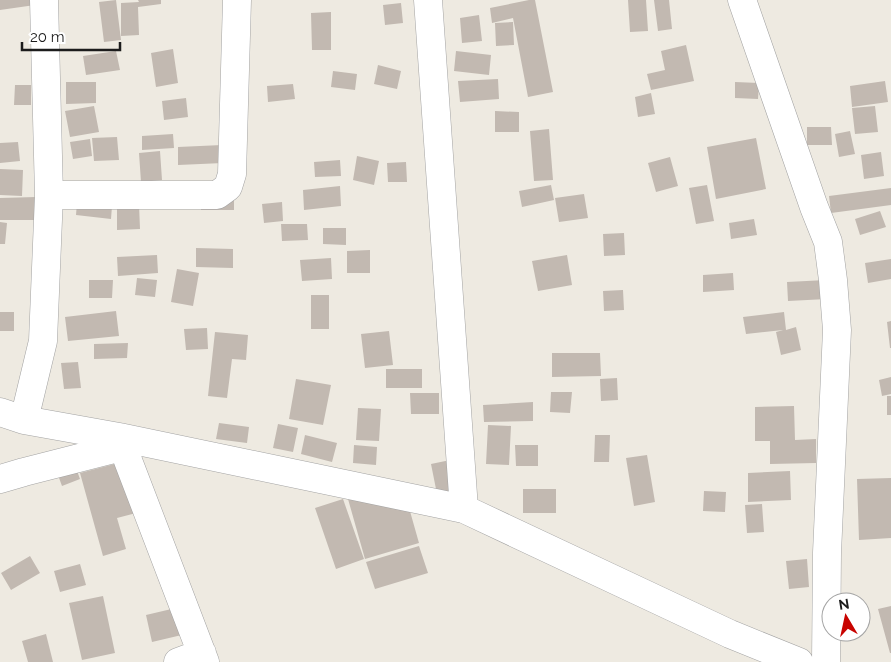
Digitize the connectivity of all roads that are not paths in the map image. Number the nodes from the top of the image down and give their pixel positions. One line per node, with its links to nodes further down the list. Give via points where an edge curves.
1 (44, 0): 5 (street)
2 (237, 0): 5 (street, via 232,174 228,187 217,195)
3 (428, 0): 9 (street)
4 (742, 0): 12 (street, via 828,242 837,330 827,554)
5 (49, 195): 6 (street, via 43,341)
6 (12, 416): 7 (street)
7 (120, 442): 8 (street); 9 (street); 10 (street)
8 (0, 479)
9 (464, 509): 11 (street, via 730,634)
10 (195, 659)
11 (799, 662)
12 (826, 662)

